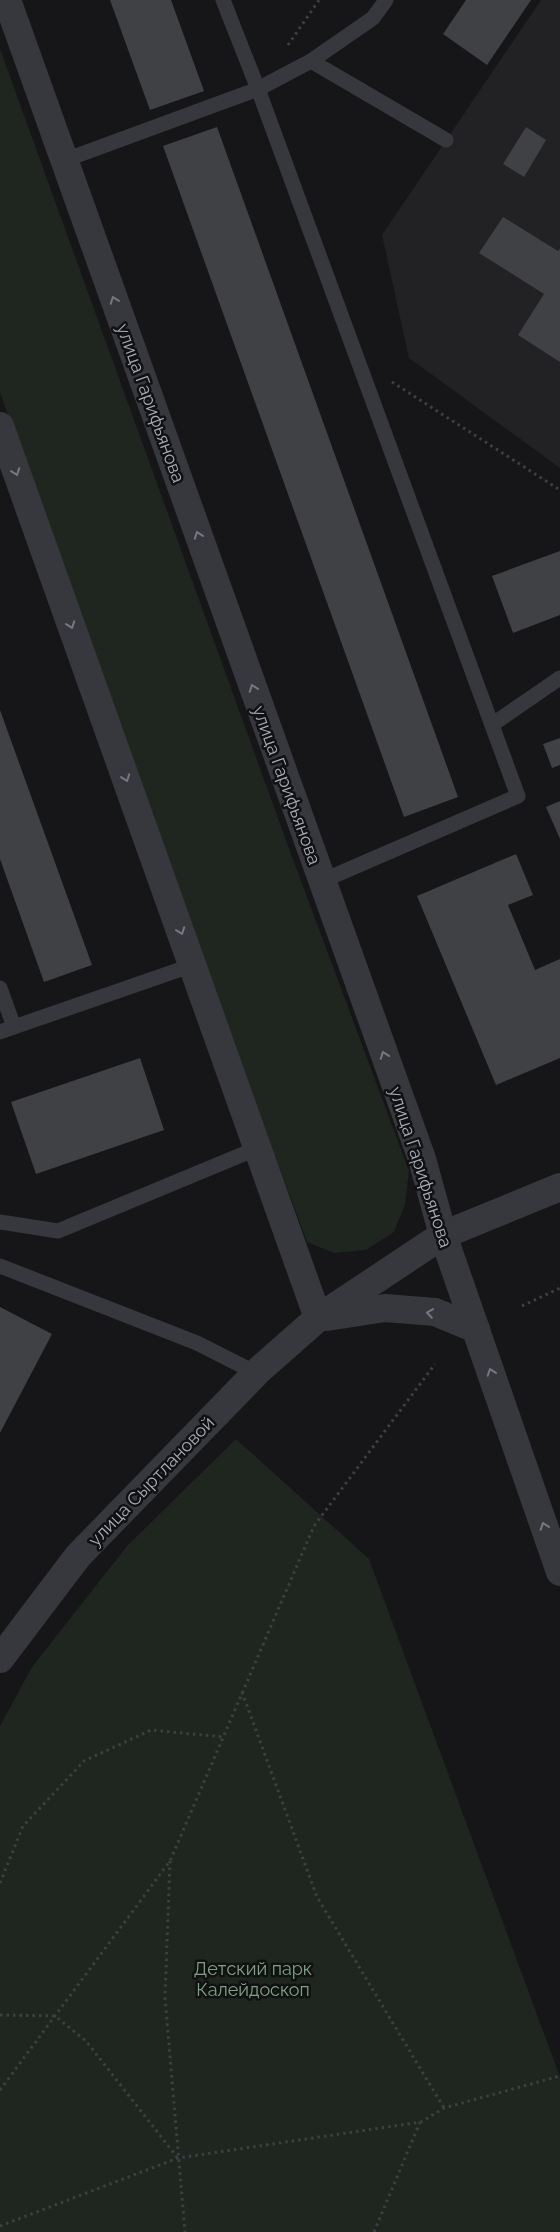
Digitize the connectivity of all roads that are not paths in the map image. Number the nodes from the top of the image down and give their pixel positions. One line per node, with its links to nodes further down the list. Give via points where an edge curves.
1 (7, 0): 7 (street, улица Гарифьянова)
2 (223, 0): 5 (lane)
3 (386, 0): 4 (lane, via 373,18)
4 (312, 61): 5 (lane); 6 (lane)
5 (258, 89): 7 (lane); 10 (lane)
6 (446, 140)
7 (64, 160): 11 (street, улица Гарифьянова, one-way to 7)
8 (0, 426): 12 (street, one-way to 12)
9 (560, 678): 10 (lane)
10 (492, 724): 11 (lane, via 518,796)
11 (322, 881): 18 (street, улица Гарифьянова, one-way to 11, via 422,1159)
12 (193, 964): 14 (lane); 15 (street)
13 (0, 988): 14 (lane)
14 (7, 1029)
15 (258, 1148): 17 (lane, via 58,1231); 20 (street)
16 (560, 1187): 18 (street, улица Сыртлановой)
17 (0, 1222)
18 (443, 1235): 20 (street, улица Сыртлановой); 21 (street, улица Гарифьянова)
19 (0, 1266): 22 (lane, via 197,1343)
20 (318, 1318): 21 (street, one-way to 20, via 435,1312 385,1308); 22 (street, улица Сыртлановой)
21 (476, 1329): 23 (street, улица Гарифьянова, one-way to 21)
22 (256, 1373): 24 (street, улица Сыртлановой, via 78,1556)
23 (560, 1572)
24 (0, 1660)

